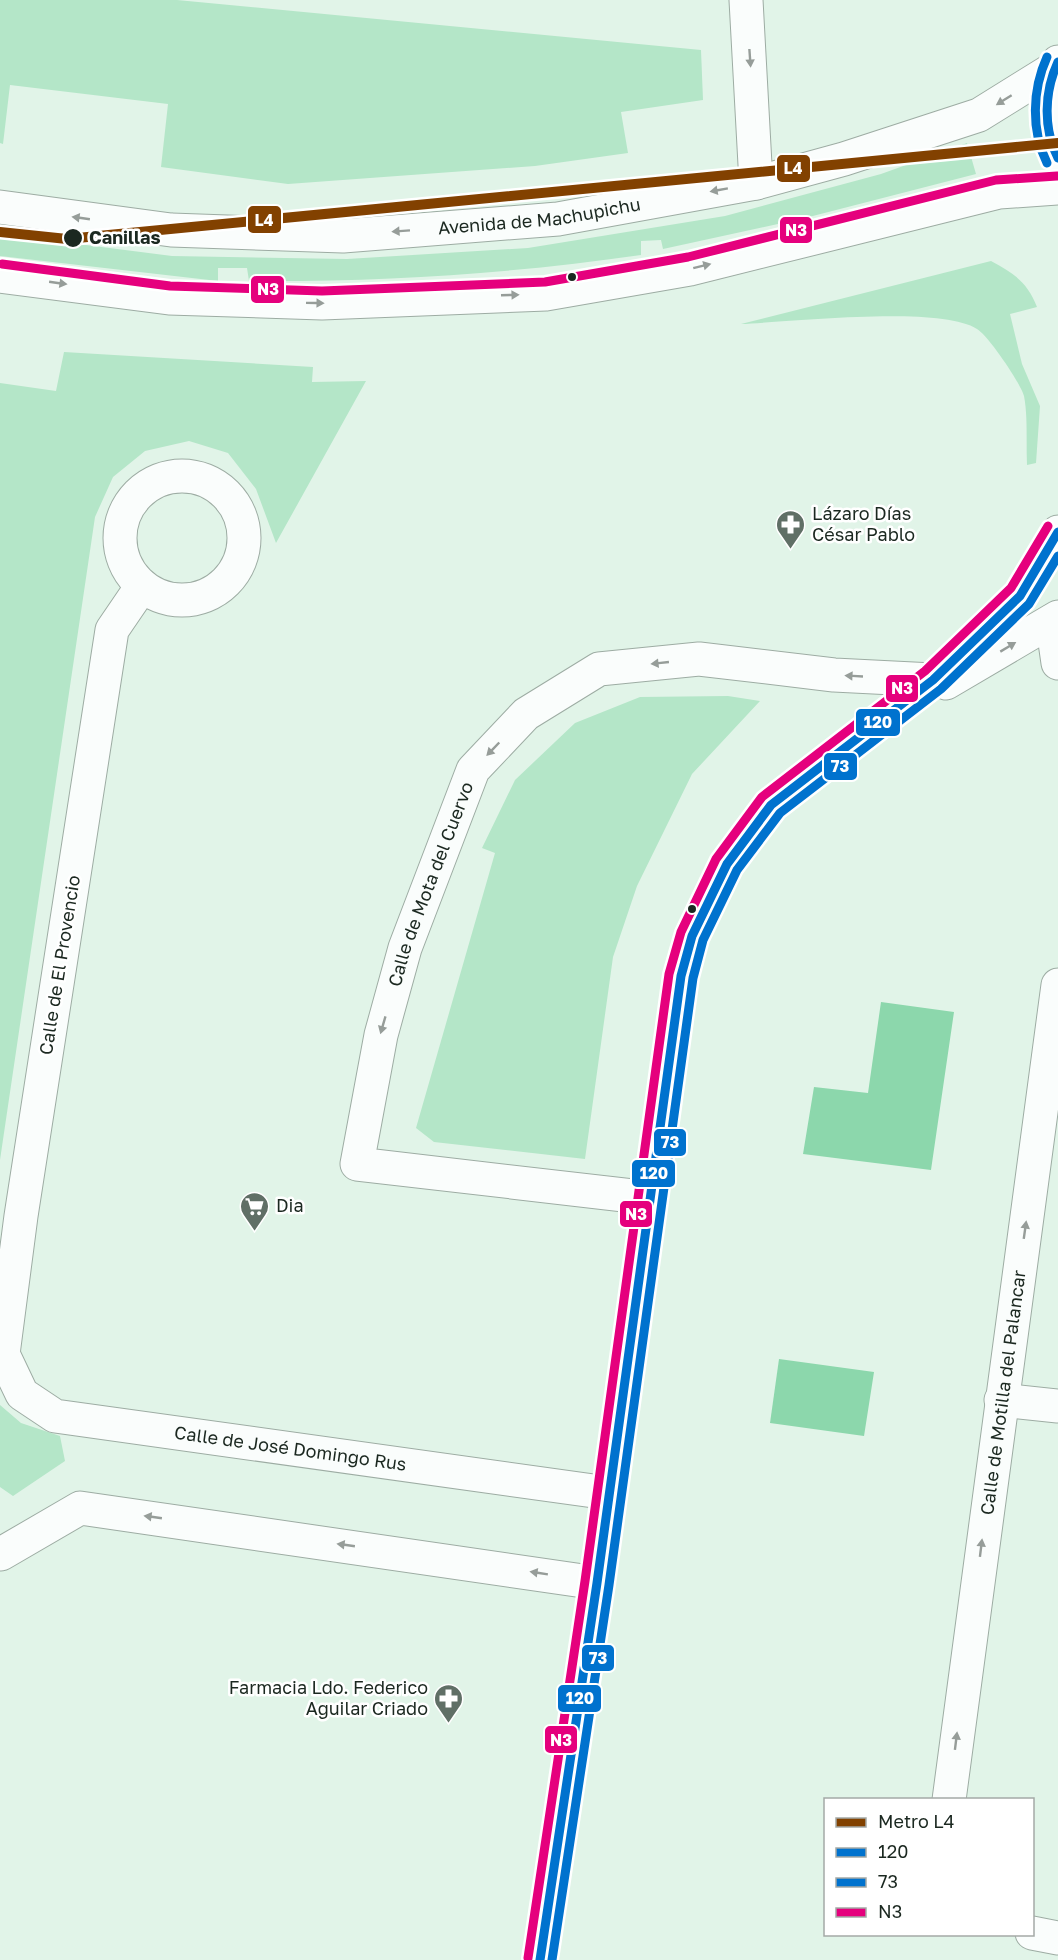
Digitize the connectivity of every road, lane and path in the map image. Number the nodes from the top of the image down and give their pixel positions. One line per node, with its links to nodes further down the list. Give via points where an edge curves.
1 (746, 0): 4 (street, one-way to 4)
2 (1056, 65): 3 (street, via 1046,114); 4 (street, Avenida de Machupichu, one-way to 4, via 980,115)
3 (1058, 158)
4 (756, 183): 6 (street, Avenida de Machupichu, one-way to 6, via 558,219 343,236 171,230)
5 (1058, 188): 7 (street, one-way to 5, via 169,298 310,303 546,294 690,269 999,192)
6 (0, 207)
7 (0, 276)
8 (1058, 532): 12 (street, via 1020,596)
9 (142, 586): 17 (street, Calle de El Provencio, via 112,630)
10 (1055, 619): 11 (street); 13 (street, one-way to 10)
11 (1058, 663)
12 (933, 680): 13 (street); 16 (street, Calle de Mota del Cuervo, one-way to 16, via 834,675 699,659 598,669 526,714 473,770 405,948 381,1035 357,1164)
13 (885, 719): 16 (street, via 771,805 727,864 692,936 681,976)
14 (1058, 985): 15 (street, Calle de Motilla del Palancar)
15 (1049, 1126): 18 (street, Calle de Motilla del Palancar, one-way to 15)
16 (650, 1198): 20 (street)
17 (3, 1354): 20 (street, Calle de José Domingo Rus, via 22,1394 55,1416)
18 (1000, 1400): 19 (street); 23 (street, Calle de Motilla del Palancar, one-way to 18)
19 (1058, 1406)
20 (608, 1493): 22 (street)
21 (0, 1557): 22 (street, one-way to 21, via 80,1508)
22 (597, 1583): 26 (street)
23 (949, 1798)
24 (1034, 1933): 25 (street)
25 (1058, 1938)
26 (540, 1960)

